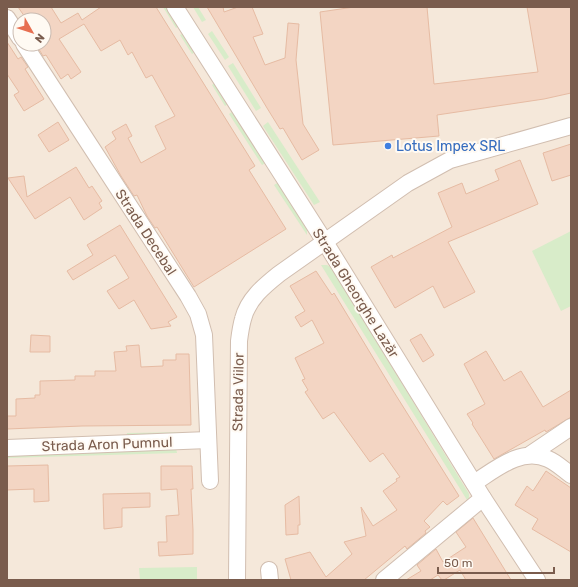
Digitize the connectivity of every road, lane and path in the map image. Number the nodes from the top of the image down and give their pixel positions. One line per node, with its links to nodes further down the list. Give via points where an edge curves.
1 (175, 7): 4 (street, Strada Gheorghe Lazăr)
2 (29, 52): 6 (street, Strada Decebal, via 198,314 204,335)
3 (571, 126): 4 (street, Strada Viilor, via 450,160 408,183)
4 (324, 242): 11 (street, Strada Gheorghe Lazăr); 14 (street, Strada Viilor, via 261,289 248,305 243,318 239,341)
5 (571, 427): 8 (street)
6 (208, 440): 7 (street, Strada Aron Pumnul); 10 (street, Strada Decebal)
7 (7, 448)
8 (531, 454): 9 (street, via 548,459); 11 (street, via 513,459)
9 (571, 475)
10 (210, 482)
11 (474, 483): 12 (street, Strada Gheorghe Lazăr)
12 (483, 498): 13 (street); 15 (street, Strada Gheorghe Lazăr)
13 (390, 578)
14 (237, 580)
15 (537, 580)

